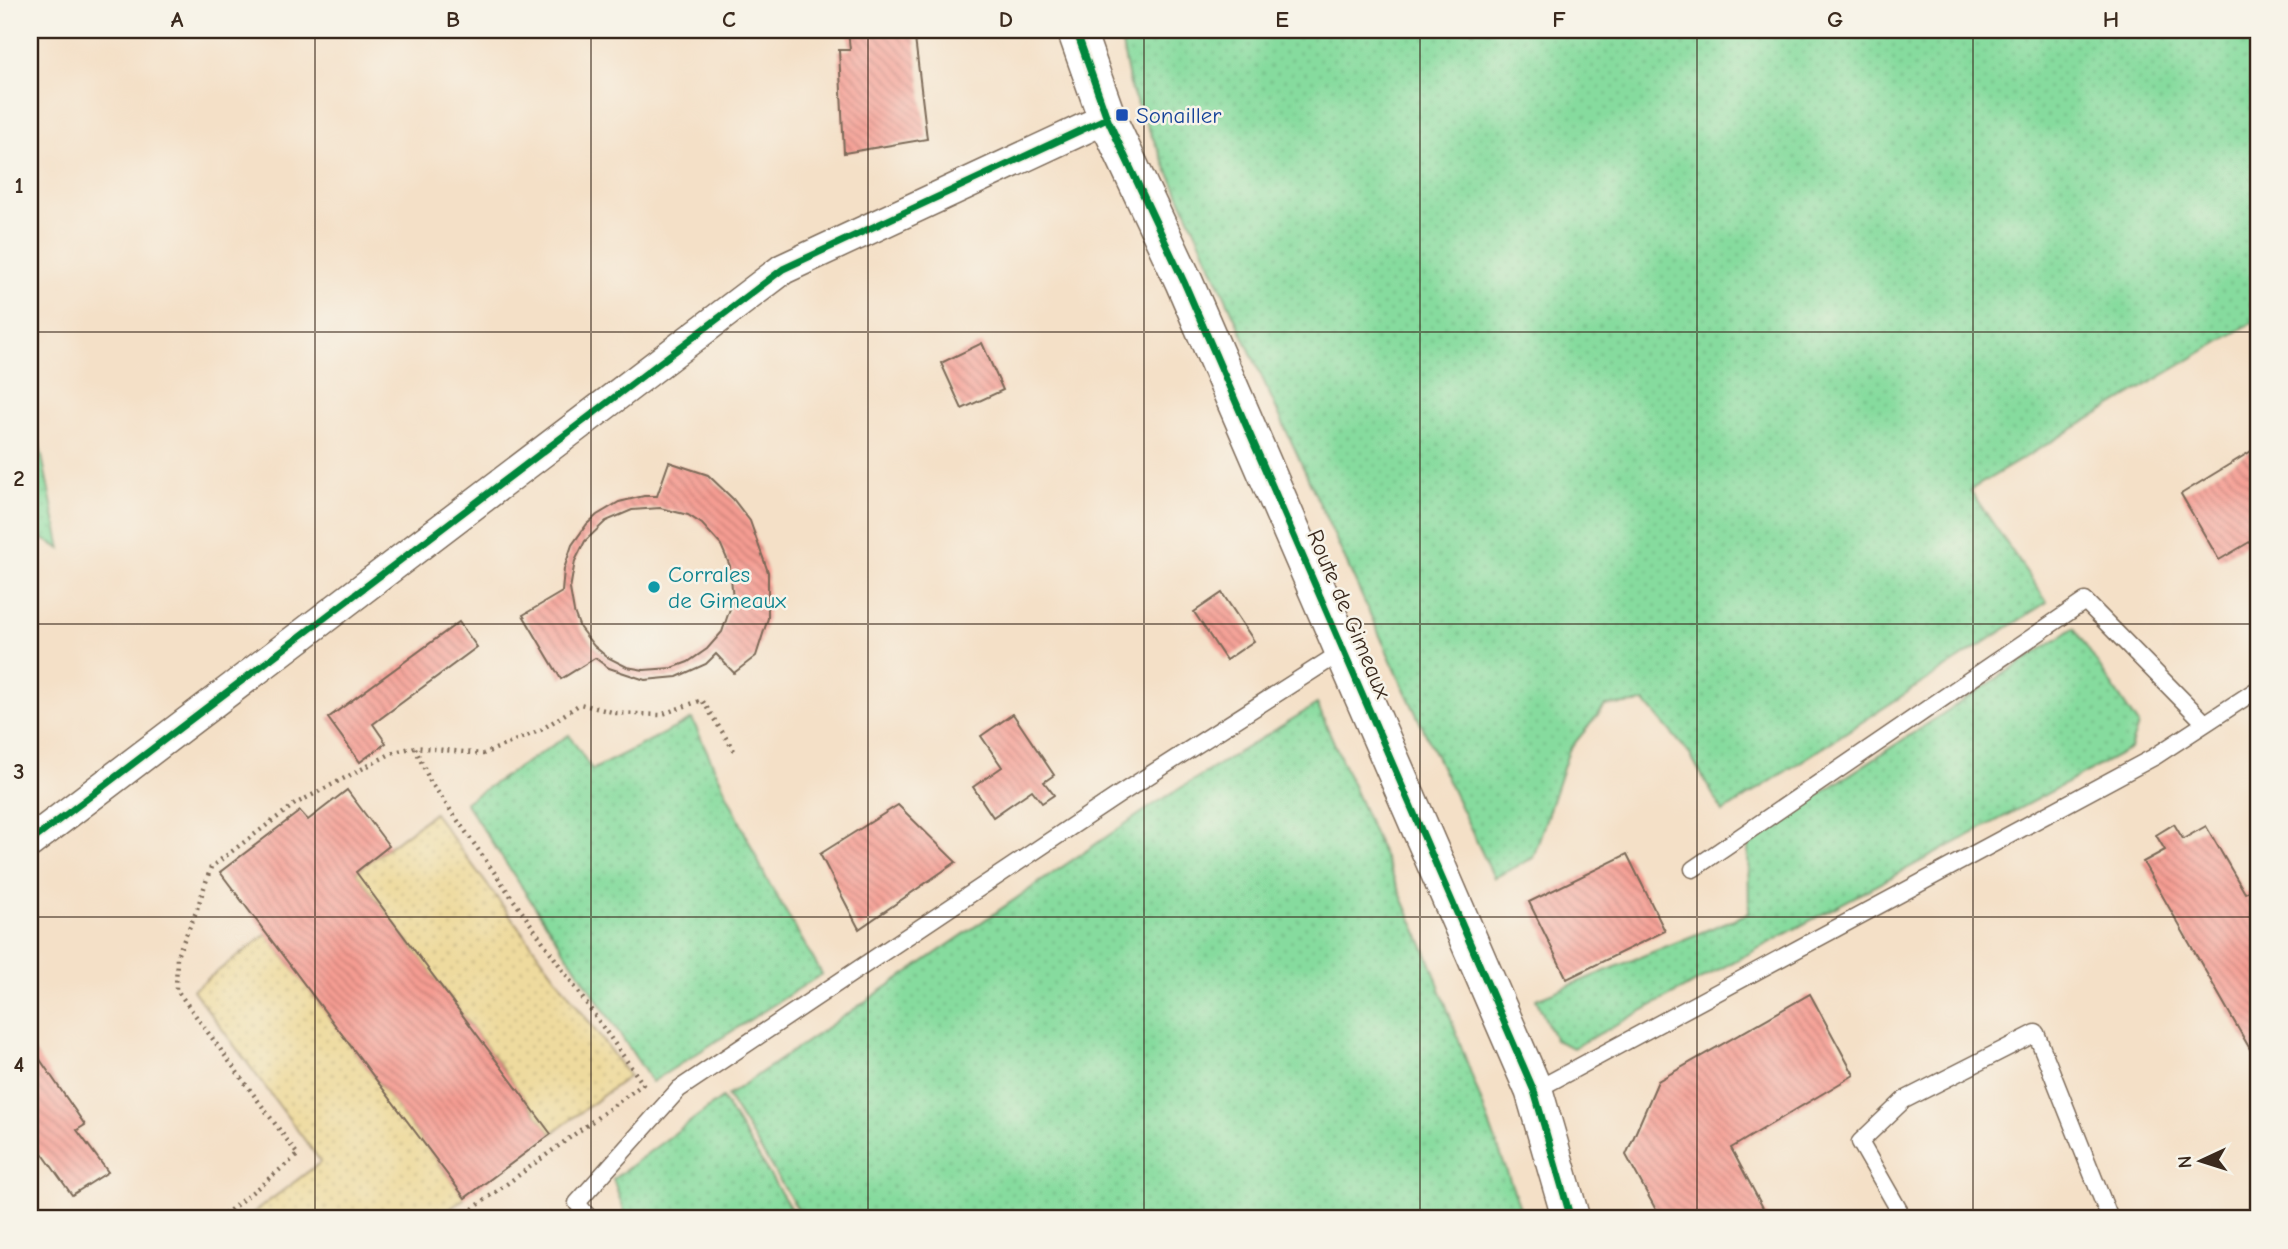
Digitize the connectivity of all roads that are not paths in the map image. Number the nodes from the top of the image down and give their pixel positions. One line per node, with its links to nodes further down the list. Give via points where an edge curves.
1 (1076, 30): 2 (street, Route de Gimeaux)
2 (1107, 118): 3 (street, Route de Gimeaux, via 1184,282); 6 (street, via 783,269)
3 (1343, 651): 8 (street, Route de Gimeaux); 9 (lane, via 679,1089 577,1203)
4 (2258, 689): 5 (lane)
5 (2206, 723): 7 (lane, via 2085,601); 8 (lane, via 2154,757)
6 (30, 842)
7 (1693, 869)
8 (1534, 1091): 10 (street, Route de Gimeaux)
9 (590, 1219)
10 (1571, 1219)
11 (1903, 1219): 12 (lane, via 1860,1142 1904,1100 2036,1033)
12 (2110, 1219)

